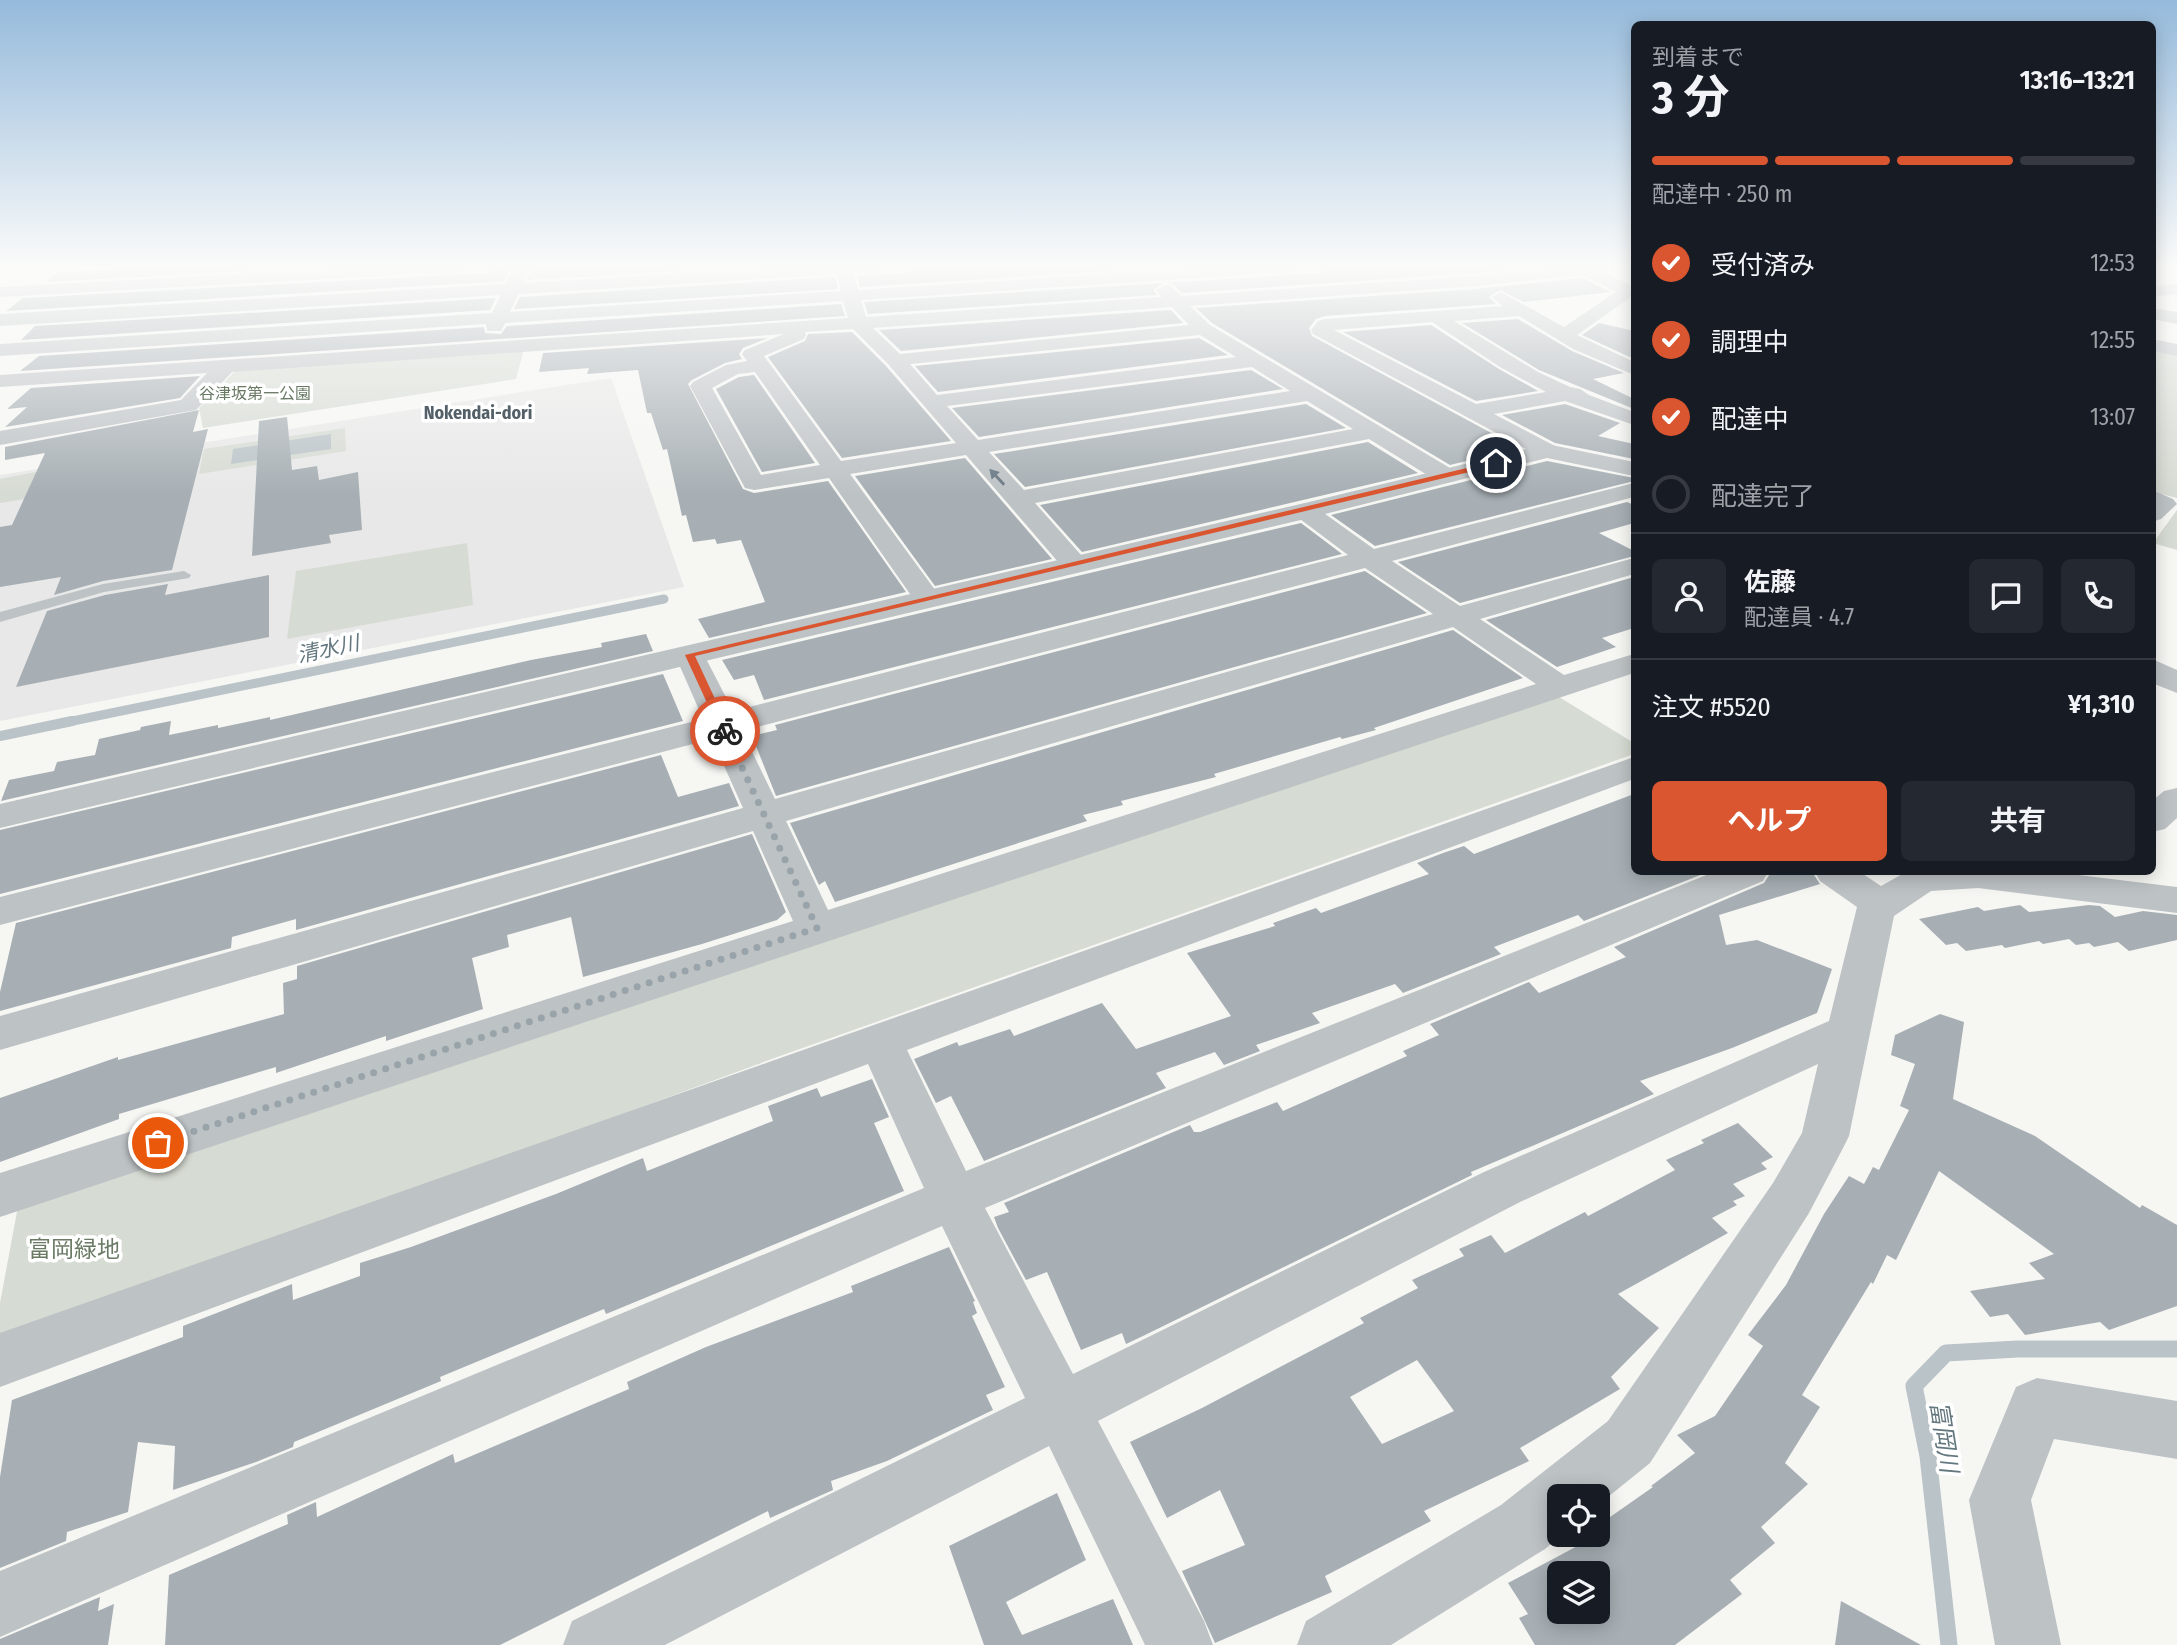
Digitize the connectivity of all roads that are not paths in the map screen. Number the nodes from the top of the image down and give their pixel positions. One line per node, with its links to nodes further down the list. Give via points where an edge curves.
1 (128, 342): 11 (street)
2 (488, 342): 13 (street)
3 (578, 342): 13 (street)
4 (781, 342): 18 (street, via 752,354)
5 (877, 342): 16 (street)
6 (1076, 342): 16 (street)
7 (1223, 342): 17 (street)
8 (1343, 342): 27 (street)
9 (1472, 342): 25 (street)
10 (1572, 342): 22 (street)
11 (110, 343): 14 (street); 21 (street)
12 (2156, 346): 15 (street)
13 (486, 348): 19 (street)
14 (0, 350)
15 (2177, 350)
16 (895, 360): 26 (street)
17 (1253, 361): 24 (street); 26 (street)
18 (759, 365): 35 (street); 35 (street, via 733,369 700,386 754,483)
19 (226, 366): 20 (street); 29 (street, via 188,405)
20 (101, 374): 21 (street); 29 (street)
21 (70, 376): 23 (street)
22 (1623, 378): 25 (street)
23 (0, 381)
24 (1310, 394): 30 (street); 32 (street)
25 (1567, 394): 27 (street); 28 (street)
26 (930, 402): 32 (street)
27 (1475, 411): 33 (street)
28 (1631, 418)
29 (45, 428): 31 (street)
30 (1373, 432): 36 (street); 38 (street)
31 (0, 438)
32 (970, 447): 35 (street); 38 (street, one-way to 32)
33 (1547, 451): 34 (street); 36 (street)
34 (1631, 468)
35 (836, 469): 46 (street)
36 (1446, 476): 40 (street)
37 (1631, 491): 42 (street)
38 (1018, 499): 43 (street)
39 (2156, 499): 41 (street, via 2164,504)
40 (1304, 511): 42 (street); 43 (street)
41 (2156, 511)
42 (1372, 560): 47 (street); 54 (street)
43 (1075, 564): 46 (street)
44 (1631, 567): 47 (street)
45 (184, 575): 48 (lane, via 103,588)
46 (927, 598): 49 (street)
47 (1457, 615): 53 (street); 57 (street)
48 (0, 617)
49 (690, 655): 54 (street); 58 (street)
50 (1631, 664): 53 (street)
51 (2156, 671): 52 (street)
52 (2177, 682)
53 (1561, 687): 66 (street)
54 (722, 724): 57 (street); 65 (street)
55 (1631, 768): 69 (street)
56 (2177, 799): 59 (street)
57 (764, 814): 66 (street); 68 (street)
58 (0, 816)
59 (2156, 817)
60 (1742, 875): 71 (street)
61 (1838, 875): 64 (street)
62 (2087, 879): 63 (street); 64 (street, via 1978,875 1923,879)
63 (2177, 900)
64 (1882, 906): 67 (street, via 1875,910)
65 (0, 911)
66 (817, 928): 70 (street)
67 (1848, 1031): 73 (street, via 1502,1188); 75 (street, via 1825,1136 1791,1198 1629,1442)
68 (0, 1033)
69 (879, 1039): 71 (street); 72 (street)
70 (0, 1195)
71 (954, 1198): 73 (street); 77 (street)
72 (0, 1360)
73 (1061, 1412): 78 (street); 79 (street)
74 (2177, 1430): 81 (street, via 2037,1407 2000,1500)
75 (1576, 1484)
76 (1547, 1508): 80 (street, via 1523,1527)
77 (0, 1604)
78 (596, 1645)
79 (1180, 1645)
80 (1330, 1645)
81 (2028, 1645)

